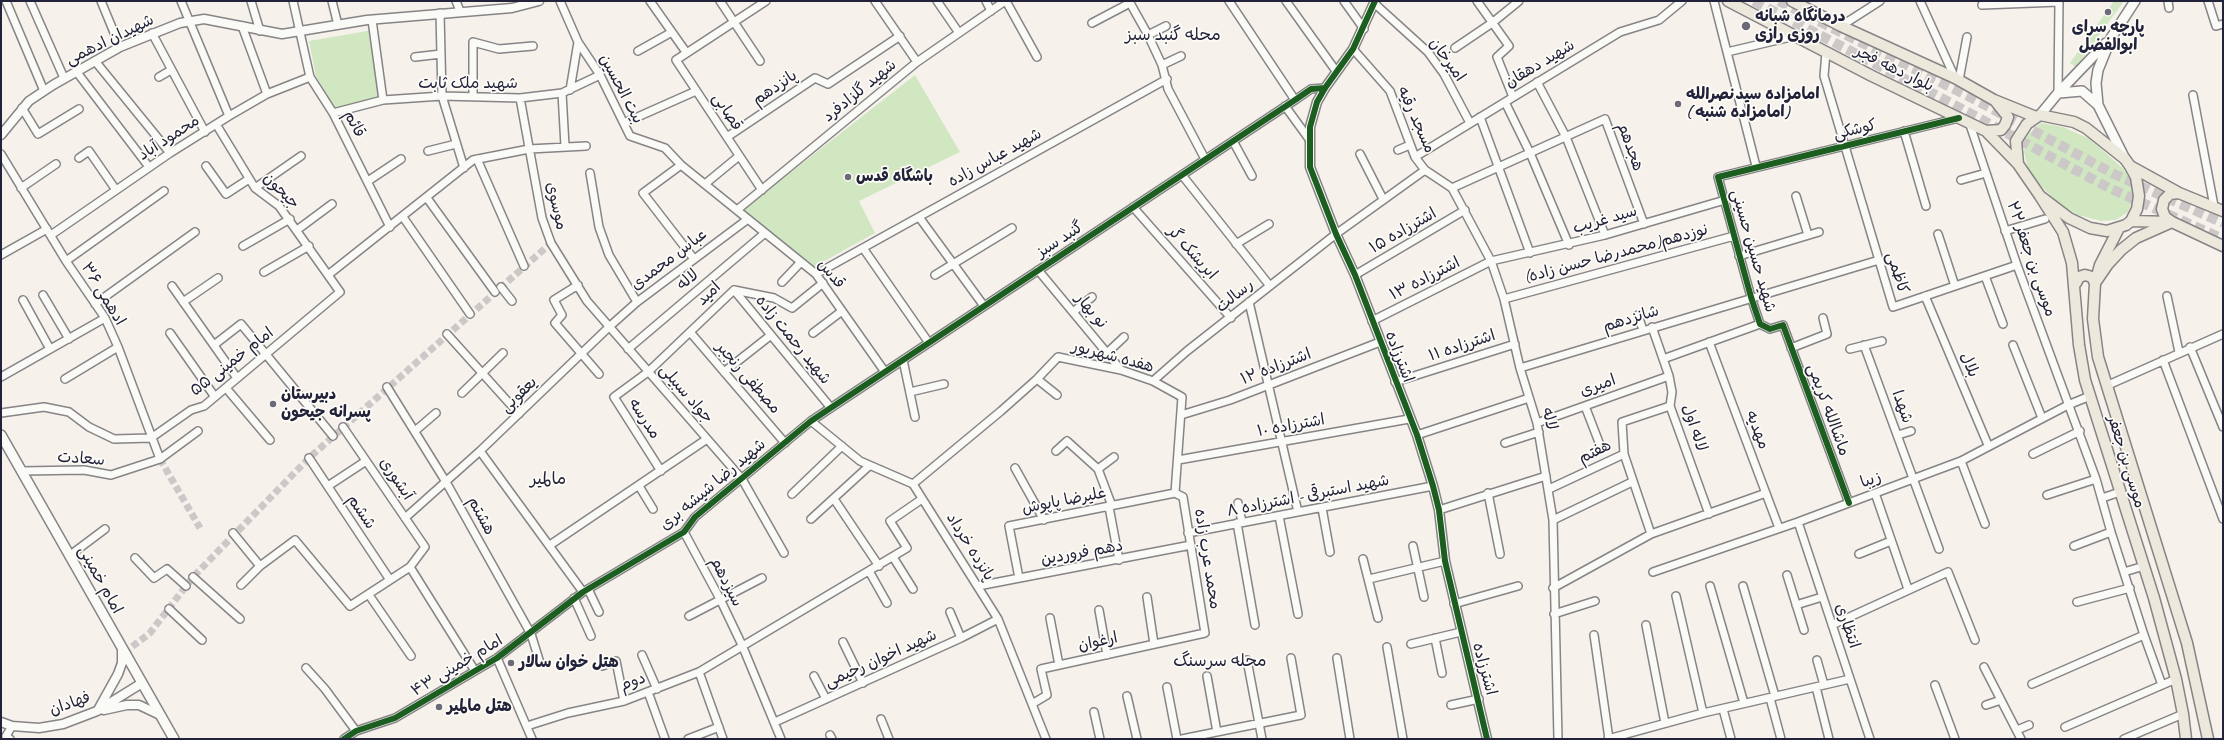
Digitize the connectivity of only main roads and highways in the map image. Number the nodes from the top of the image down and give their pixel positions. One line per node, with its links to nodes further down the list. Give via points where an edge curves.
1 (1728, 1): 9 (main road, بلوار دهه فجر)
2 (1792, 1): 6 (main road, بلوار دهه فجر, via 1957,79)
3 (2135, 1): 4 (main road)
4 (2111, 38): 5 (main road); 7 (main road, via 2098,70)
5 (2058, 93): 7 (main road, via 2082,91); 8 (main road)
6 (1994, 100): 8 (main road, بلوار دهه فجر); 9 (main road, via 2008,116 2000,130)
7 (2098, 105): 10 (main road)
8 (2038, 116): 10 (main road, via 2061,118 2086,128); 11 (main road, via 2027,124 2016,141)
9 (1986, 131): 11 (main road, بلوار دهه فجر)
10 (2128, 163): 12 (main road); 15 (main road, via 2136,177 2139,196 2137,209)
11 (2018, 164): 13 (main road)
12 (2179, 193): 14 (main road); 16 (main road, via 2170,194 2164,200 2162,209 2165,217)
13 (2040, 196): 17 (main road, via 2069,218 2090,228 2107,231); 19 (main road, موسی بن جعفر, via 2063,232)
14 (2218, 209)
15 (2131, 220): 16 (main road); 17 (main road)
16 (2172, 222): 18 (main road); 20 (main road, via 2136,238 2108,264)
17 (2119, 228): 20 (main road, موسی بن جعفر, via 2100,265)
18 (2223, 246)
19 (2076, 283): 20 (main road, via 2079,277 2085,274 2092,277); 23 (main road, موسی بن جعفر, via 2079,345 2090,396)
20 (2095, 283): 22 (main road, موسی بن جعفر, via 2093,319 2098,357)
21 (1, 434): 26 (main road, امام خمینی)
22 (2162, 564): 23 (main road, via 2158,571 2149,572); 24 (main road, موسی بن جعفر)
23 (2144, 566): 25 (main road, موسی بن جعفر)
24 (2172, 593): 25 (main road, via 2165,589 2157,590); 28 (main road, موسی بن جعفر, via 2187,643)
25 (2154, 598): 27 (main road, موسی بن جعفر, via 2176,679)
26 (174, 739)
27 (2186, 739)
28 (2208, 739)

